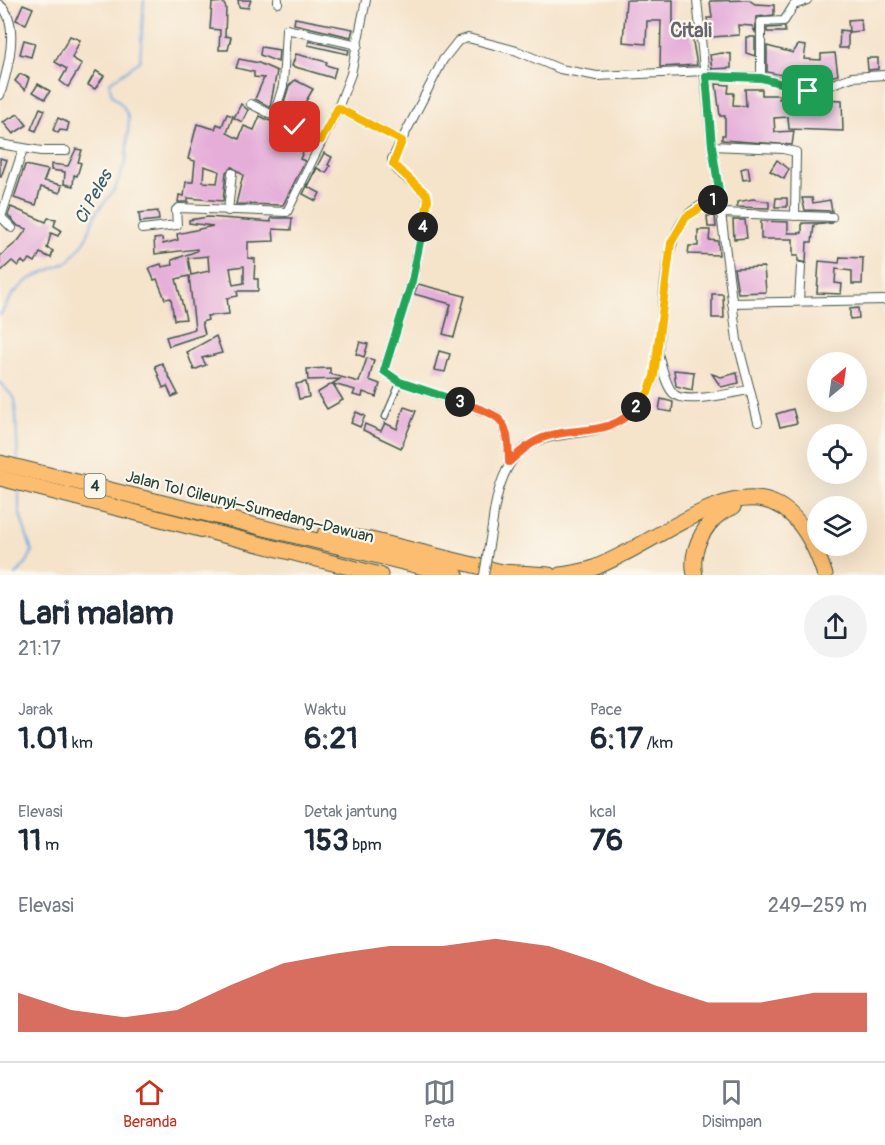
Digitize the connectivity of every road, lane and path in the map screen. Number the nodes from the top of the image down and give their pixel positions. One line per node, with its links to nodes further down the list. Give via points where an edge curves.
1 (366, 0): 5 (street)
2 (697, 0): 6 (street)
3 (807, 0): 8 (street, via 794,5 784,21 761,22)
4 (0, 5): 9 (street, via 10,24 10,63)
5 (358, 45): 11 (street); 12 (street, via 286,29 283,86)
6 (705, 74): 8 (street); 14 (street, via 597,76 560,69 517,51 468,38 458,41 442,60); 16 (street)
7 (885, 75): 8 (street, via 852,78 813,91)
8 (761, 78)
9 (0, 95)
10 (251, 104): 12 (street)
11 (338, 108): 13 (street); 14 (street)
12 (274, 115): 13 (street)
13 (321, 140): 21 (street, via 287,212)
14 (402, 141): 32 (street, via 393,159 395,168 428,200 412,281 383,366 385,374)
15 (0, 144): 17 (street)
16 (712, 146): 20 (street); 23 (street, via 796,152)
17 (23, 149): 18 (street); 25 (street, via 1,217)
18 (66, 151)
19 (232, 173): 21 (street)
20 (720, 197): 22 (street); 31 (street, via 686,217 671,243)
21 (228, 211): 26 (street, via 176,209 177,225)
22 (721, 213): 23 (street); 30 (street)
23 (795, 216): 24 (street)
24 (832, 217)
25 (12, 228)
26 (141, 229)
27 (801, 267): 29 (street)
28 (885, 300): 29 (street)
29 (799, 302): 30 (street)
30 (732, 303): 33 (street)
31 (658, 354): 33 (street, via 671,391 678,397); 36 (street, via 648,393 618,423 549,436 529,444)
32 (400, 382): 34 (lane); 36 (street, via 503,420)
33 (750, 390): 35 (street)
34 (385, 417)
35 (758, 422)
36 (509, 462): 42 (street, bridge, via 499,484)
37 (0, 463): 39 (highway, Jalan Tol Cileunyi–Sumedang–Dawuan / 4)
38 (0, 478): 40 (highway, Jalan Tol Cileunyi–Sumedang–Dawuan / 4)
39 (251, 524): 41 (highway, Jalan Tol Cileunyi–Sumedang–Dawuan / 4); 43 (highway, via 372,540 502,572)
40 (380, 575)
41 (456, 575)
42 (484, 575)
43 (549, 575)
44 (560, 575): 47 (highway, via 594,569 715,506 746,497 771,501 797,518 811,538)
45 (695, 575): 46 (highway, via 696,548 704,532 729,509 749,503 770,506 787,516 801,533)
46 (821, 575)
47 (825, 575)

